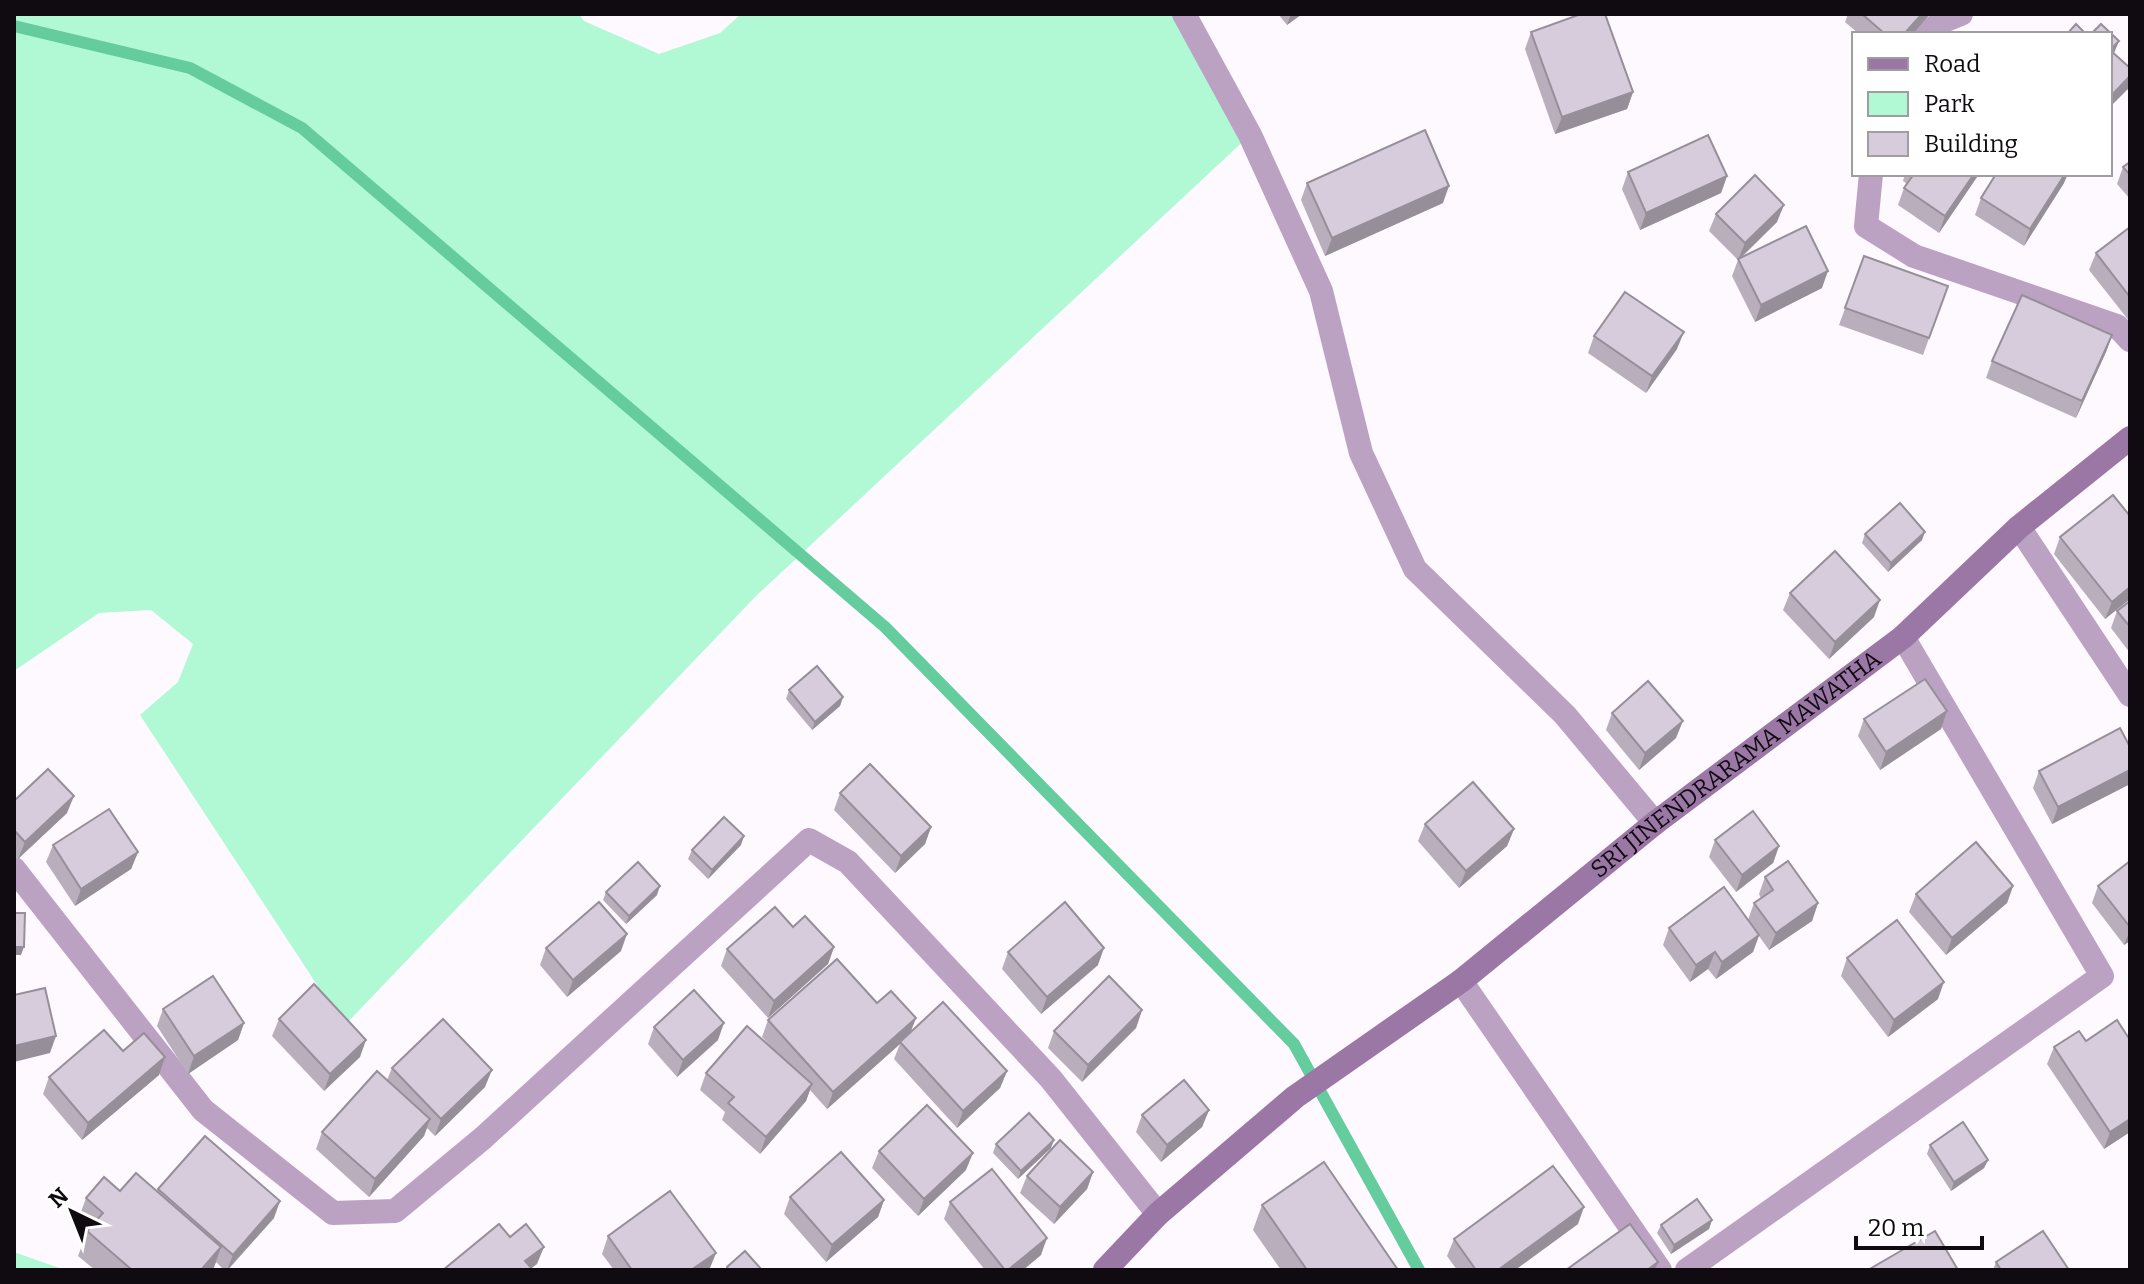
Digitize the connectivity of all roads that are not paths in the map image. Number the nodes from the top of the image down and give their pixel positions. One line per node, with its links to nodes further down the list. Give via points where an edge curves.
1 (1184, 14): 10 (street, via 1250,135 1321,291 1361,453 1415,569 1565,715)
2 (1961, 14): 3 (street)
3 (1929, 32)
4 (1871, 176): 5 (street, via 1866,226 1914,256 2117,326)
5 (2130, 340)
6 (2130, 438): 7 (main road, SRI JINENDRARAMA MAWATHA)
7 (2019, 527): 8 (main road, SRI JINENDRARAMA MAWATHA); 9 (street)
8 (1903, 637): 10 (main road, SRI JINENDRARAMA MAWATHA); 16 (street, via 2102,976)
9 (2130, 695)
10 (1655, 823): 12 (main road, SRI JINENDRARAMA MAWATHA)
11 (14, 869): 13 (street, via 203,1110 333,1213 395,1211 483,1138 809,840 848,862 1051,1079)
12 (1461, 981): 13 (main road, SRI JINENDRARAMA MAWATHA, via 1295,1097); 15 (street)
13 (1158, 1214): 14 (main road)
14 (1105, 1270)
15 (1660, 1270)
16 (1687, 1270)

